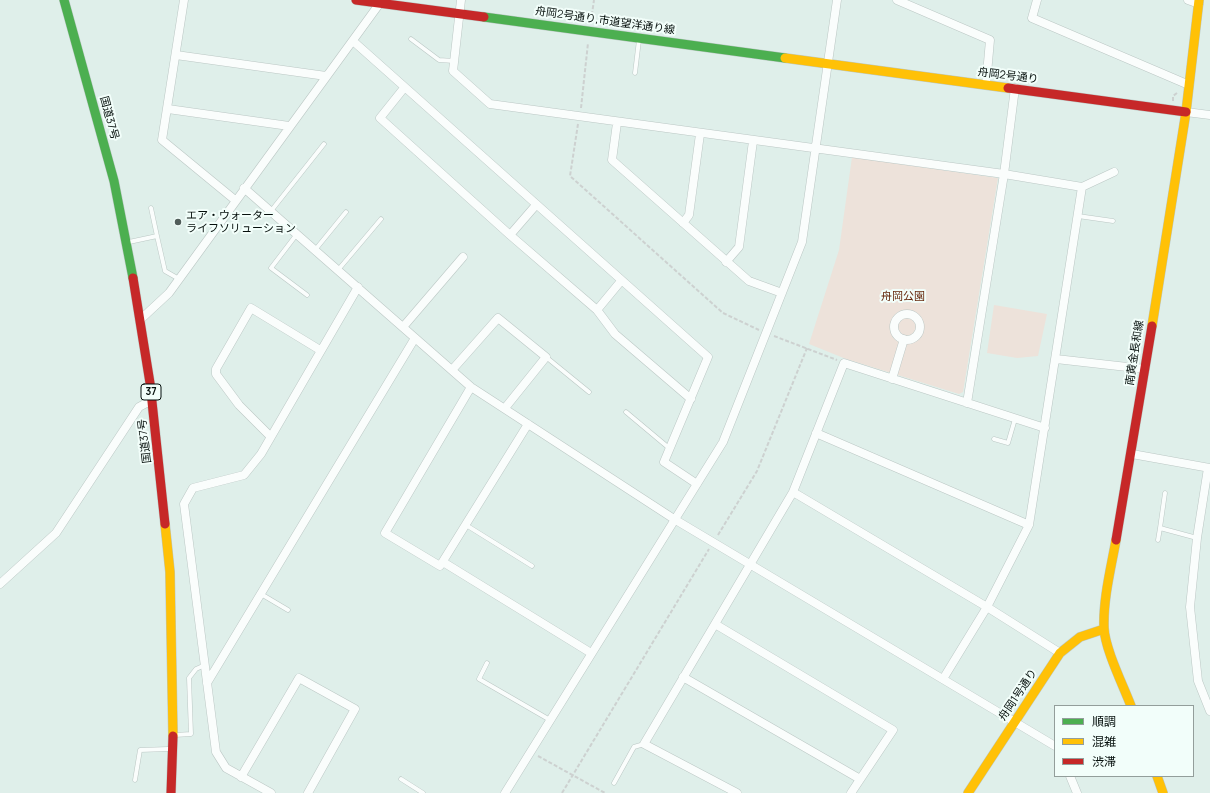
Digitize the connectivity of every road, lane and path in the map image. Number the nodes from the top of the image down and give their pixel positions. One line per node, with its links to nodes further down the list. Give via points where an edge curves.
1 (64, 0): 52 (main road, 国道37号 / 37, via 114,181)
2 (184, 0): 17 (street)
3 (356, 0): 11 (main road, 舟岡2号通り,市道望洋通り線)
4 (461, 0): 12 (street)
5 (594, 0): 13 (path)
6 (837, 0): 19 (street)
7 (897, 0): 22 (street, via 990,40)
8 (1037, 0): 23 (street, via 1032,18)
9 (1188, 0): 10 (street)
10 (1199, 2): 23 (main road, 南黄金長和線)
11 (380, 3): 12 (main road, 舟岡2号通り,市道望洋通り線); 16 (street)
12 (459, 14): 13 (main road, 舟岡2号通り,市道望洋通り線); 18 (street)
13 (589, 31): 14 (main road, 舟岡2号通り,市道望洋通り線); 29 (path)
14 (640, 38): 19 (main road, 舟岡2号通り,市道望洋通り線); 20 (lane)
15 (411, 39): 18 (lane, via 439,60)
16 (353, 41): 21 (street); 24 (street)
17 (176, 55): 21 (street); 26 (street)
18 (454, 61): 29 (street, via 453,71 490,104)
19 (827, 64): 22 (main road, 舟岡2号通り); 35 (street)
20 (635, 73)
21 (326, 76): 31 (street)
22 (986, 85): 25 (main road, 舟岡2号通り)
23 (1189, 85): 27 (main road, 南黄金長和線)
24 (404, 88): 41 (street); 50 (street, via 380,118)
25 (1015, 88): 27 (main road, 舟岡2号通り); 37 (street)
26 (168, 109): 31 (street); 40 (street, via 162,140)
27 (1186, 112): 28 (street); 74 (main road, 南黄金長和線)
28 (1210, 115)
29 (580, 117): 30 (street); 65 (path, via 570,176 723,313)
30 (617, 123): 32 (street); 48 (street, via 612,160)
31 (289, 126): 39 (street)
32 (700, 134): 33 (street); 48 (street, via 689,214)
33 (754, 141): 35 (street); 55 (street, via 739,247)
34 (324, 144): 43 (lane)
35 (815, 149): 37 (street); 60 (street, via 802,242)
36 (1114, 172): 38 (street)
37 (1004, 174): 38 (street); 80 (street)
38 (1082, 187): 45 (street)
39 (244, 188): 40 (street); 43 (street)
40 (235, 200): 57 (street)
41 (536, 205): 50 (street); 58 (street)
42 (151, 208): 51 (lane)
43 (271, 212): 49 (street)
44 (346, 212): 53 (lane)
45 (1078, 216): 47 (lane); 71 (street)
46 (381, 219): 56 (lane)
47 (1113, 221)
48 (683, 223): 55 (street)
49 (297, 234): 53 (street); 61 (lane, via 271,268)
50 (510, 235): 62 (street)
51 (157, 236): 52 (lane); 57 (lane, via 165,271)
52 (126, 243): 63 (main road, 国道37号 / 37)
53 (315, 250): 56 (street)
54 (462, 257): 64 (street)
55 (726, 262): 60 (street, via 749,281)
56 (338, 270): 59 (street)
57 (179, 279): 63 (street, via 169,293)
58 (621, 281): 62 (street); 78 (street, via 708,357)
59 (358, 287): 64 (street); 69 (street)
60 (782, 293): 65 (street)
61 (307, 295)
62 (597, 310): 78 (street, via 615,334)
63 (141, 319): 79 (main road, 国道37号 / 37)
64 (404, 327): 66 (street)
65 (765, 333): 68 (path); 92 (street, via 723,442)
66 (415, 338): 73 (street); 106 (street)
67 (904, 340): 75 (street)
68 (807, 348): 72 (path); 101 (path, via 757,471)
69 (320, 350): 87 (street); 87 (street, via 251,308 216,369 216,374 239,405)
70 (546, 357): 73 (street, via 498,318); 77 (lane); 81 (street)
71 (1056, 360): 74 (street); 85 (street)
72 (844, 363): 75 (street); 86 (street)
73 (452, 370): 76 (street)
74 (1145, 370): 90 (main road, 南黄金長和線)
75 (892, 379): 80 (street)
76 (471, 387): 81 (street); 102 (street, via 385,533 440,566)
77 (589, 392)
78 (690, 399): 89 (street)
79 (152, 400): 105 (street, via 139,406 56,534); 122 (main road, 国道37号 / 37, via 170,572)
80 (967, 403): 83 (street)
81 (505, 408): 84 (street)
82 (626, 412): 89 (lane)
83 (1015, 418): 85 (street); 88 (lane, via 1008,443)
84 (528, 424): 95 (street); 96 (street)
85 (1045, 428): 97 (street)
86 (816, 433): 93 (street); 97 (street)
87 (270, 436): 114 (street, via 261,454 244,475 193,488 184,504)
88 (994, 439)
89 (670, 448): 92 (street, via 664,462)
90 (1132, 454): 91 (street); 110 (main road, 南黄金長和線, via 1108,586)
91 (1209, 468): 99 (street)
92 (697, 484): 95 (street)
93 (793, 492): 103 (street); 107 (street)
94 (1165, 493): 98 (lane)
95 (674, 519): 101 (street); 111 (street)
96 (466, 525): 102 (street); 104 (lane)
97 (1029, 525): 107 (street)
98 (1160, 528): 99 (lane); 100 (lane)
99 (1197, 538): 119 (street, via 1190,607 1198,681)
100 (1158, 540)
101 (713, 543): 103 (street); 127 (path)
102 (443, 562): 111 (street)
103 (749, 564): 109 (street); 116 (street)
104 (532, 566)
105 (0, 584)
106 (261, 594): 108 (lane); 117 (street)
107 (986, 607): 112 (street); 116 (street)
108 (288, 610)
109 (715, 624): 115 (street); 131 (street, via 893,730)
110 (1104, 629): 112 (main road, 舟岡1号通り, via 1074,640); 118 (main road, 南黄金長和線)
111 (591, 653): 120 (street)
112 (1060, 653): 121 (main road, 舟岡1号通り)
113 (487, 663): 120 (lane, via 478,679)
114 (205, 665): 117 (street); 122 (lane, via 196,669 189,678 191,734)
115 (683, 676): 123 (street); 131 (street)
116 (943, 679): 121 (street)
117 (207, 683): 128 (street, via 216,752 226,768)
118 (1131, 705)
119 (1210, 711)
120 (550, 720): 126 (street)
121 (1015, 721): 124 (street); 144 (main road, 舟岡1号通り)
122 (172, 735): 125 (main road, 国道37号 / 37)
123 (644, 744): 134 (lane, via 634,747); 142 (street)
124 (1054, 745)
125 (172, 749): 132 (lane, via 140,750); 135 (main road, 国道37号 / 37)
126 (530, 752): 127 (path); 139 (street)
127 (573, 776): 140 (path); 141 (path)
128 (241, 777): 136 (street); 137 (street, via 299,678 355,709)
129 (1070, 777): 145 (street)
130 (1157, 777): 146 (main road)
131 (860, 779): 143 (street)
132 (135, 780)
133 (401, 780): 138 (lane)
134 (614, 783)
135 (171, 793)
136 (271, 793)
137 (308, 793)
138 (423, 793)
139 (505, 793)
140 (562, 793)
141 (605, 793)
142 (737, 793)
143 (851, 793)
144 (968, 793)
145 (1077, 793)
146 (1163, 793)

